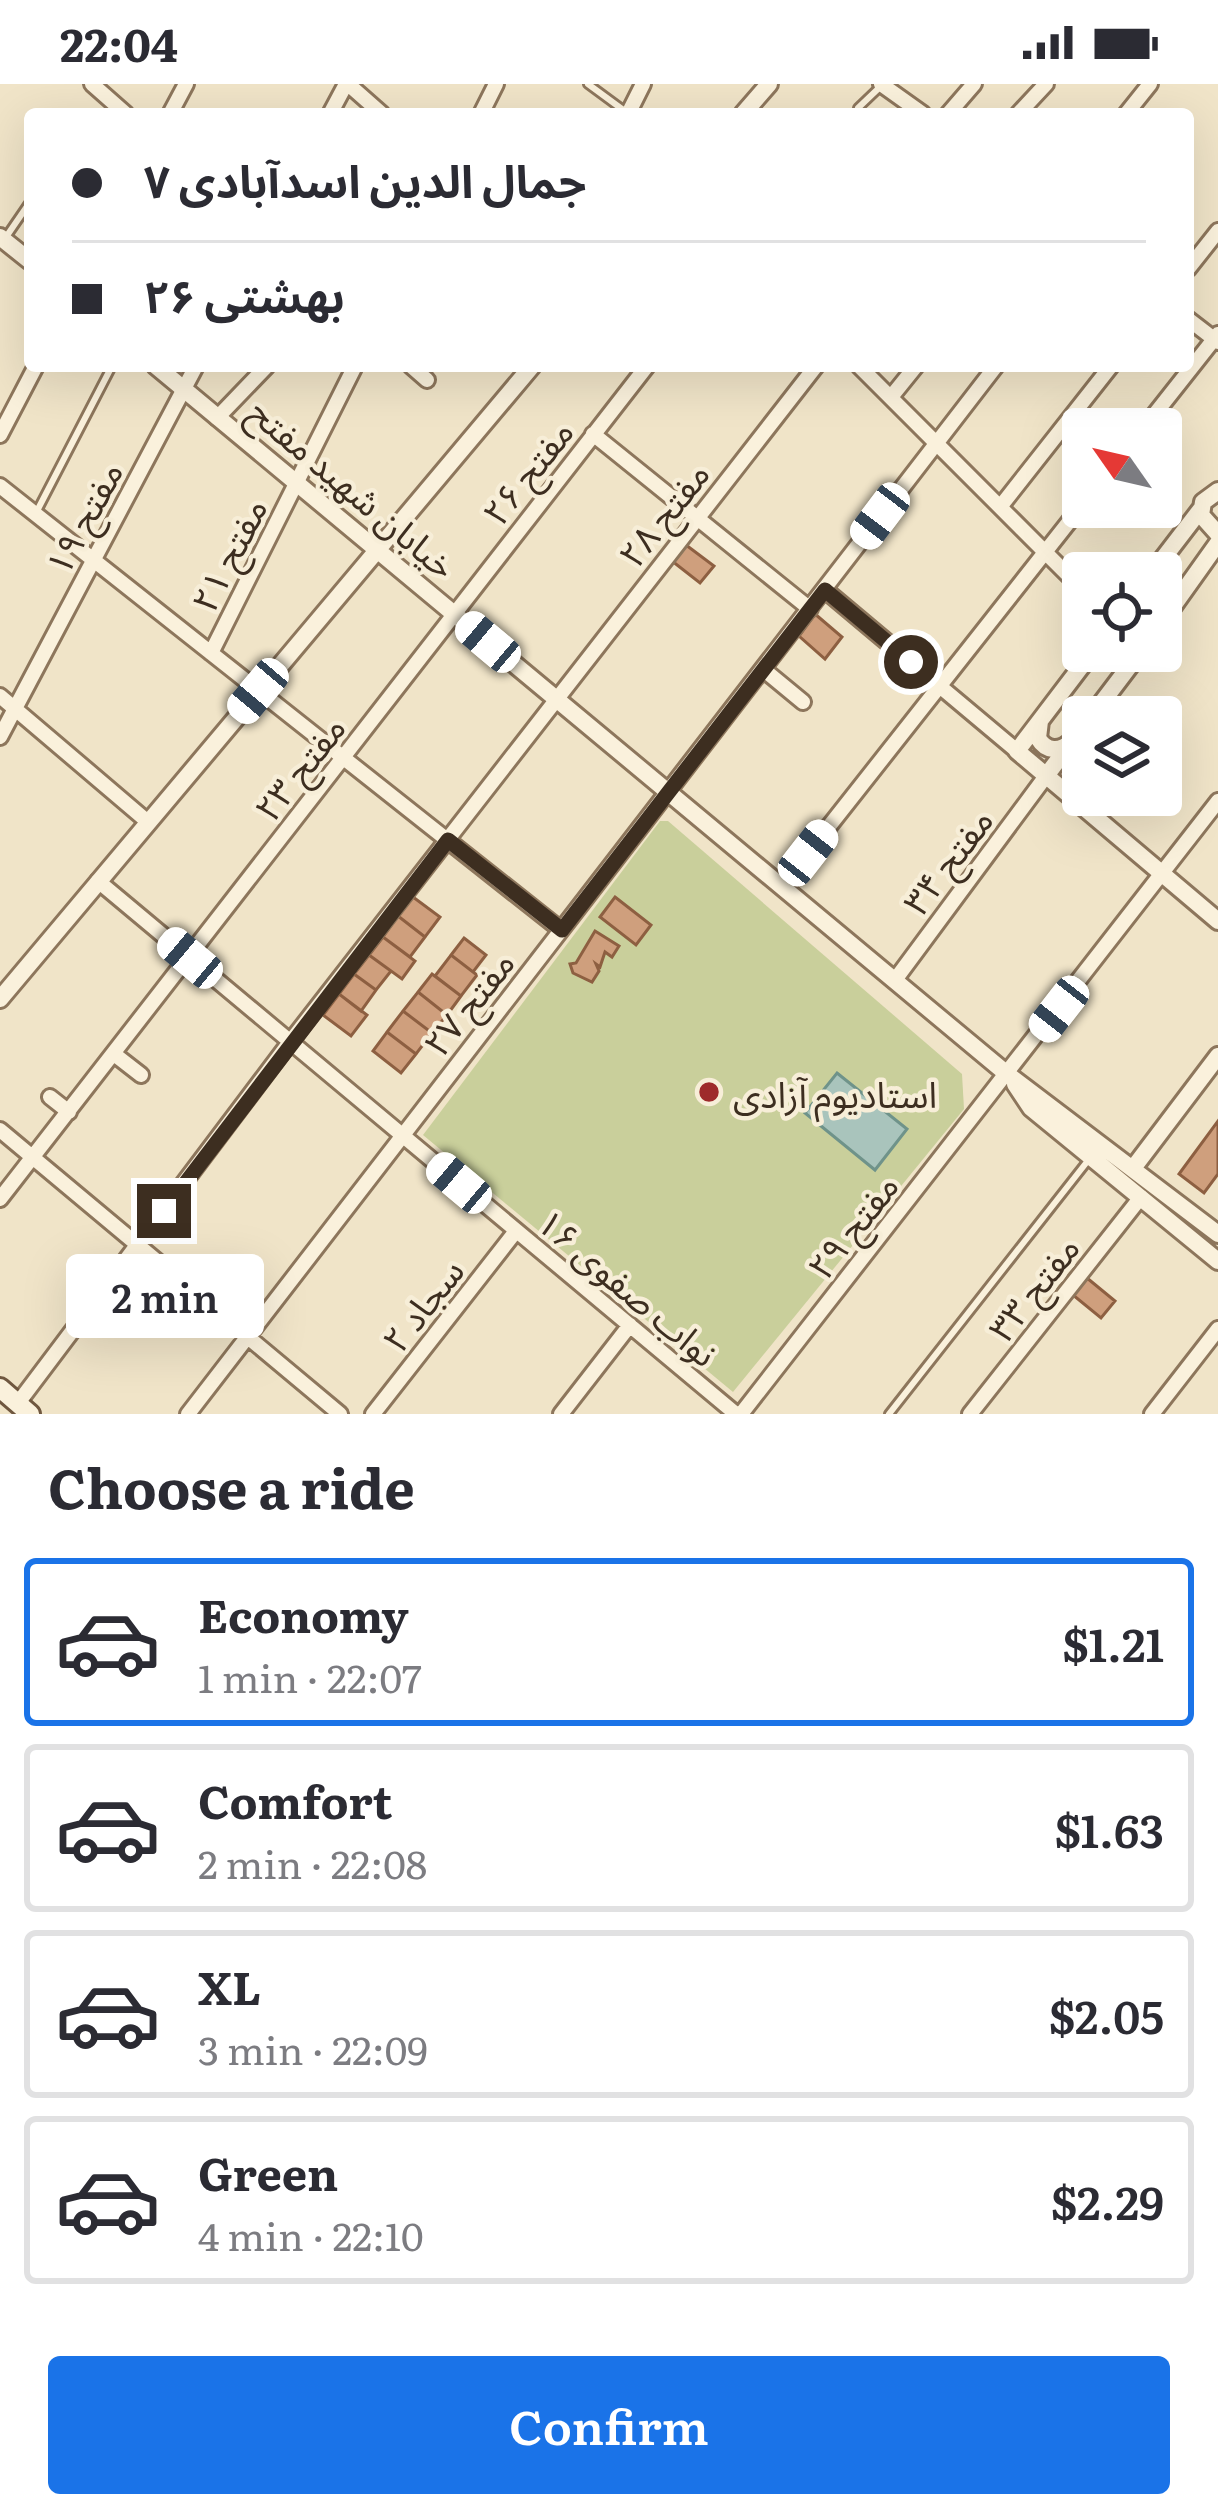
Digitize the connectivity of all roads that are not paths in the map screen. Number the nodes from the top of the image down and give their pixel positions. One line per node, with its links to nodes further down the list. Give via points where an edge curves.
1 (92, 84): 9 (street)
2 (347, 84): 10 (street)
3 (588, 84): 11 (lane)
4 (769, 84): 12 (street)
5 (882, 84): 13 (lane); 14 (street)
6 (974, 84): 15 (street)
7 (1046, 84): 16 (street)
8 (1150, 84): 17 (street)
9 (115, 108)
10 (375, 108)
11 (620, 108)
12 (748, 108)
13 (858, 108)
14 (915, 108)
15 (953, 108)
16 (1024, 108)
17 (1131, 108)
18 (24, 210): 20 (lane)
19 (1218, 231): 21 (street)
20 (2, 238)
21 (1194, 261)
22 (1217, 338): 23 (street)
23 (1194, 366)
24 (33, 372): 45 (street)
25 (109, 372): 52 (lane)
26 (163, 372): 40 (street, خیابان شهید مفتح)
27 (193, 372): 40 (street, مفتح ۱۹)
28 (261, 372): 43 (street)
29 (352, 372): 47 (street, مفتح ۲۱)
30 (418, 372): 39 (street)
31 (527, 372): 58 (street)
32 (642, 372): 44 (street, مفتح ۲۶)
33 (811, 372): 53 (street, مفتح ۲۸)
34 (866, 372): 41 (street)
35 (911, 372): 41 (street)
36 (991, 372): 46 (street, مفتح ۲۷)
37 (1106, 372): 50 (street)
38 (1189, 372): 42 (street)
39 (427, 380)
40 (184, 390): 43 (street, خیابان شهید مفتح); 61 (street, مفتح ۱۹)
41 (891, 397): 46 (street)
42 (1160, 408)
43 (218, 418): 47 (street, خیابان شهید مفتح)
44 (592, 434): 53 (street); 67 (street, مفتح ۲۶)
45 (0, 435)
46 (936, 443): 50 (street); 64 (street, مفتح ۲۷)
47 (296, 482): 58 (street, خیابان شهید مفتح); 68 (street, مفتح ۲۱)
48 (0, 486): 52 (street)
49 (1218, 491): 51 (street)
50 (1000, 507): 59 (street)
51 (1201, 508): 55 (street); 56 (street)
52 (35, 514): 61 (street)
53 (696, 517): 66 (street); 76 (street, مفتح ۲۸)
54 (1065, 528): 59 (street)
55 (1218, 534)
56 (1178, 538): 60 (street); 62 (street, via 1198,545)
57 (1218, 543): 62 (street)
58 (377, 550): 67 (street, خیابان شهید مفتح); 73 (street)
59 (1046, 552): 63 (street); 72 (street)
60 (1168, 552)
61 (93, 561): 68 (street); 78 (street, مفتح ۱۹)
62 (1204, 563): 65 (street)
63 (1062, 568)
64 (825, 590): 66 (street, مفتح ۲۷); 72 (street)
65 (1182, 594)
66 (810, 609): 69 (street, مفتح ۲۷)
67 (454, 614): 76 (street, خیابان شهید مفتح); 84 (street, مفتح ۲۳)
68 (211, 653): 73 (street)
69 (763, 669): 77 (street); 86 (street, مفتح ۲۷)
70 (1077, 672): 79 (street)
71 (1125, 672): 75 (street)
72 (940, 686): 82 (street); 92 (street)
73 (258, 691): 84 (street); 88 (street)
74 (0, 696): 78 (street)
75 (1106, 696)
76 (556, 699): 86 (street, خیابان شهید مفتح); 89 (street, مفتح ۲۸)
77 (802, 702)
78 (15, 708): 80 (street, مفتح ۱۹); 88 (street)
79 (1040, 721): 81 (street, via 1045,747); 82 (street)
80 (0, 737)
81 (1062, 745)
82 (1017, 751): 85 (street)
83 (1062, 755): 85 (street)
84 (343, 758): 89 (street); 95 (street, مفتح ۲۳)
85 (1046, 776): 90 (street); 96 (street, مفتح ۳۴)
86 (669, 792): 92 (street, خیابان شهید مفتح); 94 (street, مفتح ۲۷)
87 (1218, 801): 90 (street, مفتح ۲۹)
88 (148, 822): 91 (street)
89 (448, 840): 94 (street); 98 (street, مفتح ۲۸)
90 (1162, 873): 93 (street); 101 (street, مفتح ۲۹)
91 (98, 881): 95 (street, نواب صفوی ۱۶); 97 (street)
92 (782, 886): 96 (street, خیابان شهید مفتح)
93 (1218, 921)
94 (562, 930): 106 (street, مفتح ۲۷)
95 (190, 958): 98 (street, نواب صفوی ۱۶); 99 (street, مفتح ۲۳)
96 (895, 980): 101 (street, خیابان شهید مفتح)
97 (0, 999)
98 (290, 1042): 106 (street, نواب صفوی ۱۶); 114 (street, مفتح ۲۸)
99 (114, 1054): 102 (street); 104 (street, مفتح ۲۳)
100 (1218, 1056): 109 (street)
101 (1007, 1074): 107 (street, خیابان شهید مفتح, via 1031,1108); 109 (street, خیابان شهید مفتح); 125 (street, مفتح ۲۹)
102 (141, 1076)
103 (50, 1097): 104 (street)
104 (69, 1112): 108 (street, مفتح ۲۳)
105 (0, 1130): 108 (street)
106 (402, 1135): 112 (street, نواب صفوی ۱۶); 118 (street, مفتح ۲۷)
107 (1092, 1156): 110 (street, خیابان شهید مفتح); 126 (lane)
108 (33, 1157): 111 (street, مفتح ۲۳); 114 (street)
109 (1134, 1168): 113 (street, خیابان شهید مفتح)
110 (1142, 1197): 115 (street, خیابان شهید مفتح); 127 (street, مفتح ۳۳)
111 (0, 1199)
112 (516, 1231): 116 (street, نواب صفوی ۱۶); 123 (street, سجاد ۲)
113 (1218, 1234)
114 (139, 1245): 118 (street); 120 (street, مفتح ۲۸)
115 (1218, 1261)
116 (630, 1325): 124 (street); 125 (street, نواب صفوی ۱۶)
117 (1218, 1329): 128 (street)
118 (248, 1336): 121 (street, مفتح ۲۷); 122 (street)
119 (0, 1388): 120 (main road)
120 (24, 1409)
121 (188, 1414)
122 (340, 1414)
123 (373, 1414)
124 (562, 1414)
125 (738, 1414)
126 (889, 1414)
127 (970, 1414)
128 (1152, 1414)

